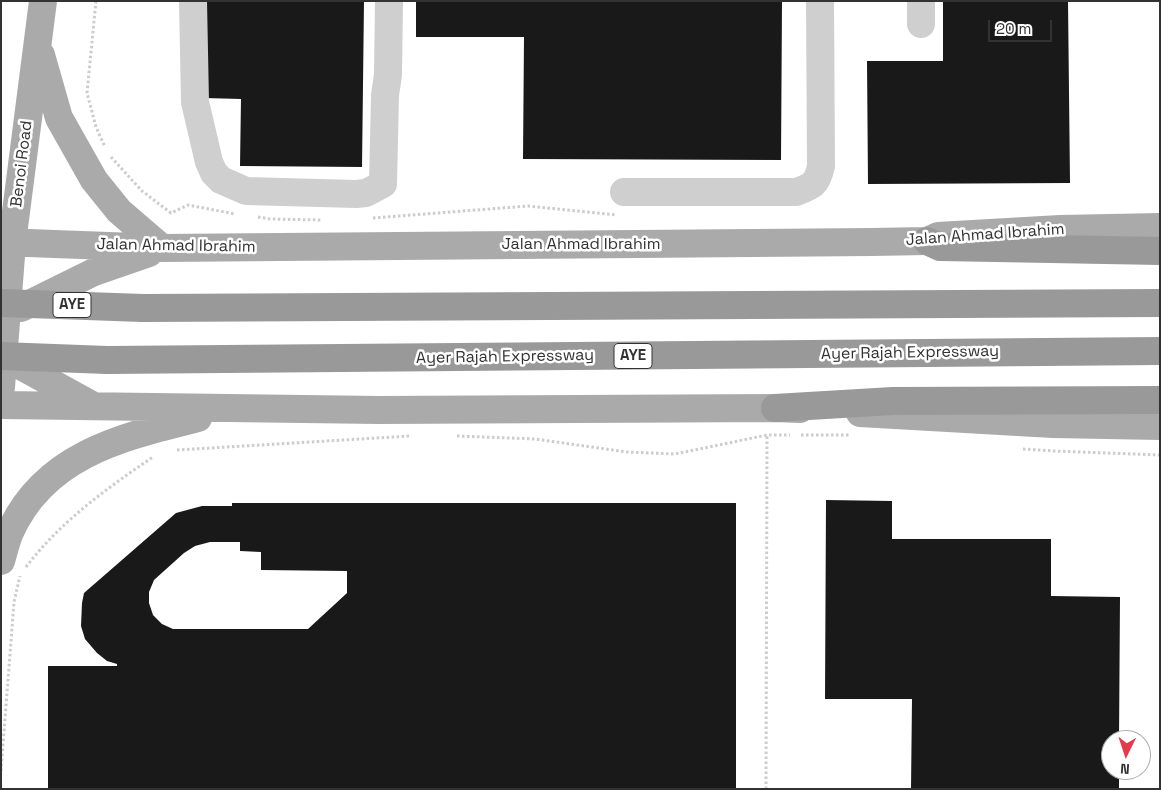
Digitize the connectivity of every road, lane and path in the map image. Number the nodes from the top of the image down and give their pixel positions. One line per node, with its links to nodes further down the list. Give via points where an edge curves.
1 (43, 1): 6 (main road, Benoi Road)
2 (96, 1): 8 (path, via 87,93 96,127 110,156 142,191 171,213 188,205)
3 (193, 1): 4 (lane, via 195,102 214,172 221,180 246,191 356,194 366,193 383,184)
4 (389, 1)
5 (820, 1): 7 (lane, via 821,166 818,180 796,192)
6 (38, 44): 14 (main road, Benoi Road); 15 (main road, via 60,118 94,180 119,211)
7 (623, 204): 10 (path, via 528,206)
8 (243, 215)
9 (252, 216): 11 (path)
10 (366, 218)
11 (327, 220)
12 (1160, 227): 13 (main road, Jalan Ahmad Ibrahim, via 938,236)
13 (927, 241): 15 (main road, Jalan Ahmad Ibrahim); 16 (highway, via 940,247)
14 (7, 243): 15 (main road, Jalan Ahmad Ibrahim); 17 (main road, Benoi Road)
15 (162, 248): 17 (main road)
16 (1160, 251)
17 (4, 303): 18 (highway, AYE, bridge, via 144,308); 20 (main road, Benoi Road)
18 (1160, 303)
19 (1160, 351): 20 (highway, Ayer Rajah Expressway / AYE, bridge, via 107,360)
20 (2, 356): 21 (main road, Benoi Road); 24 (main road)
21 (1, 387)
22 (1160, 400): 25 (highway, via 893,401)
23 (1, 405): 24 (main road)
24 (95, 407): 26 (main road)
25 (775, 408): 26 (main road); 27 (main road, via 1053,424)
26 (230, 409): 36 (main road, via 118,440 83,454 46,480 26,504 10,532)
27 (1160, 426)
28 (767, 435): 30 (path, via 675,454 627,452 534,439); 31 (path); 38 (path)
29 (411, 436): 33 (path)
30 (449, 436)
31 (859, 436)
32 (1017, 448): 34 (path)
33 (170, 450)
34 (1160, 455)
35 (154, 456): 36 (path, via 110,485)
36 (16, 568): 37 (path)
37 (1, 771)
38 (766, 789)

